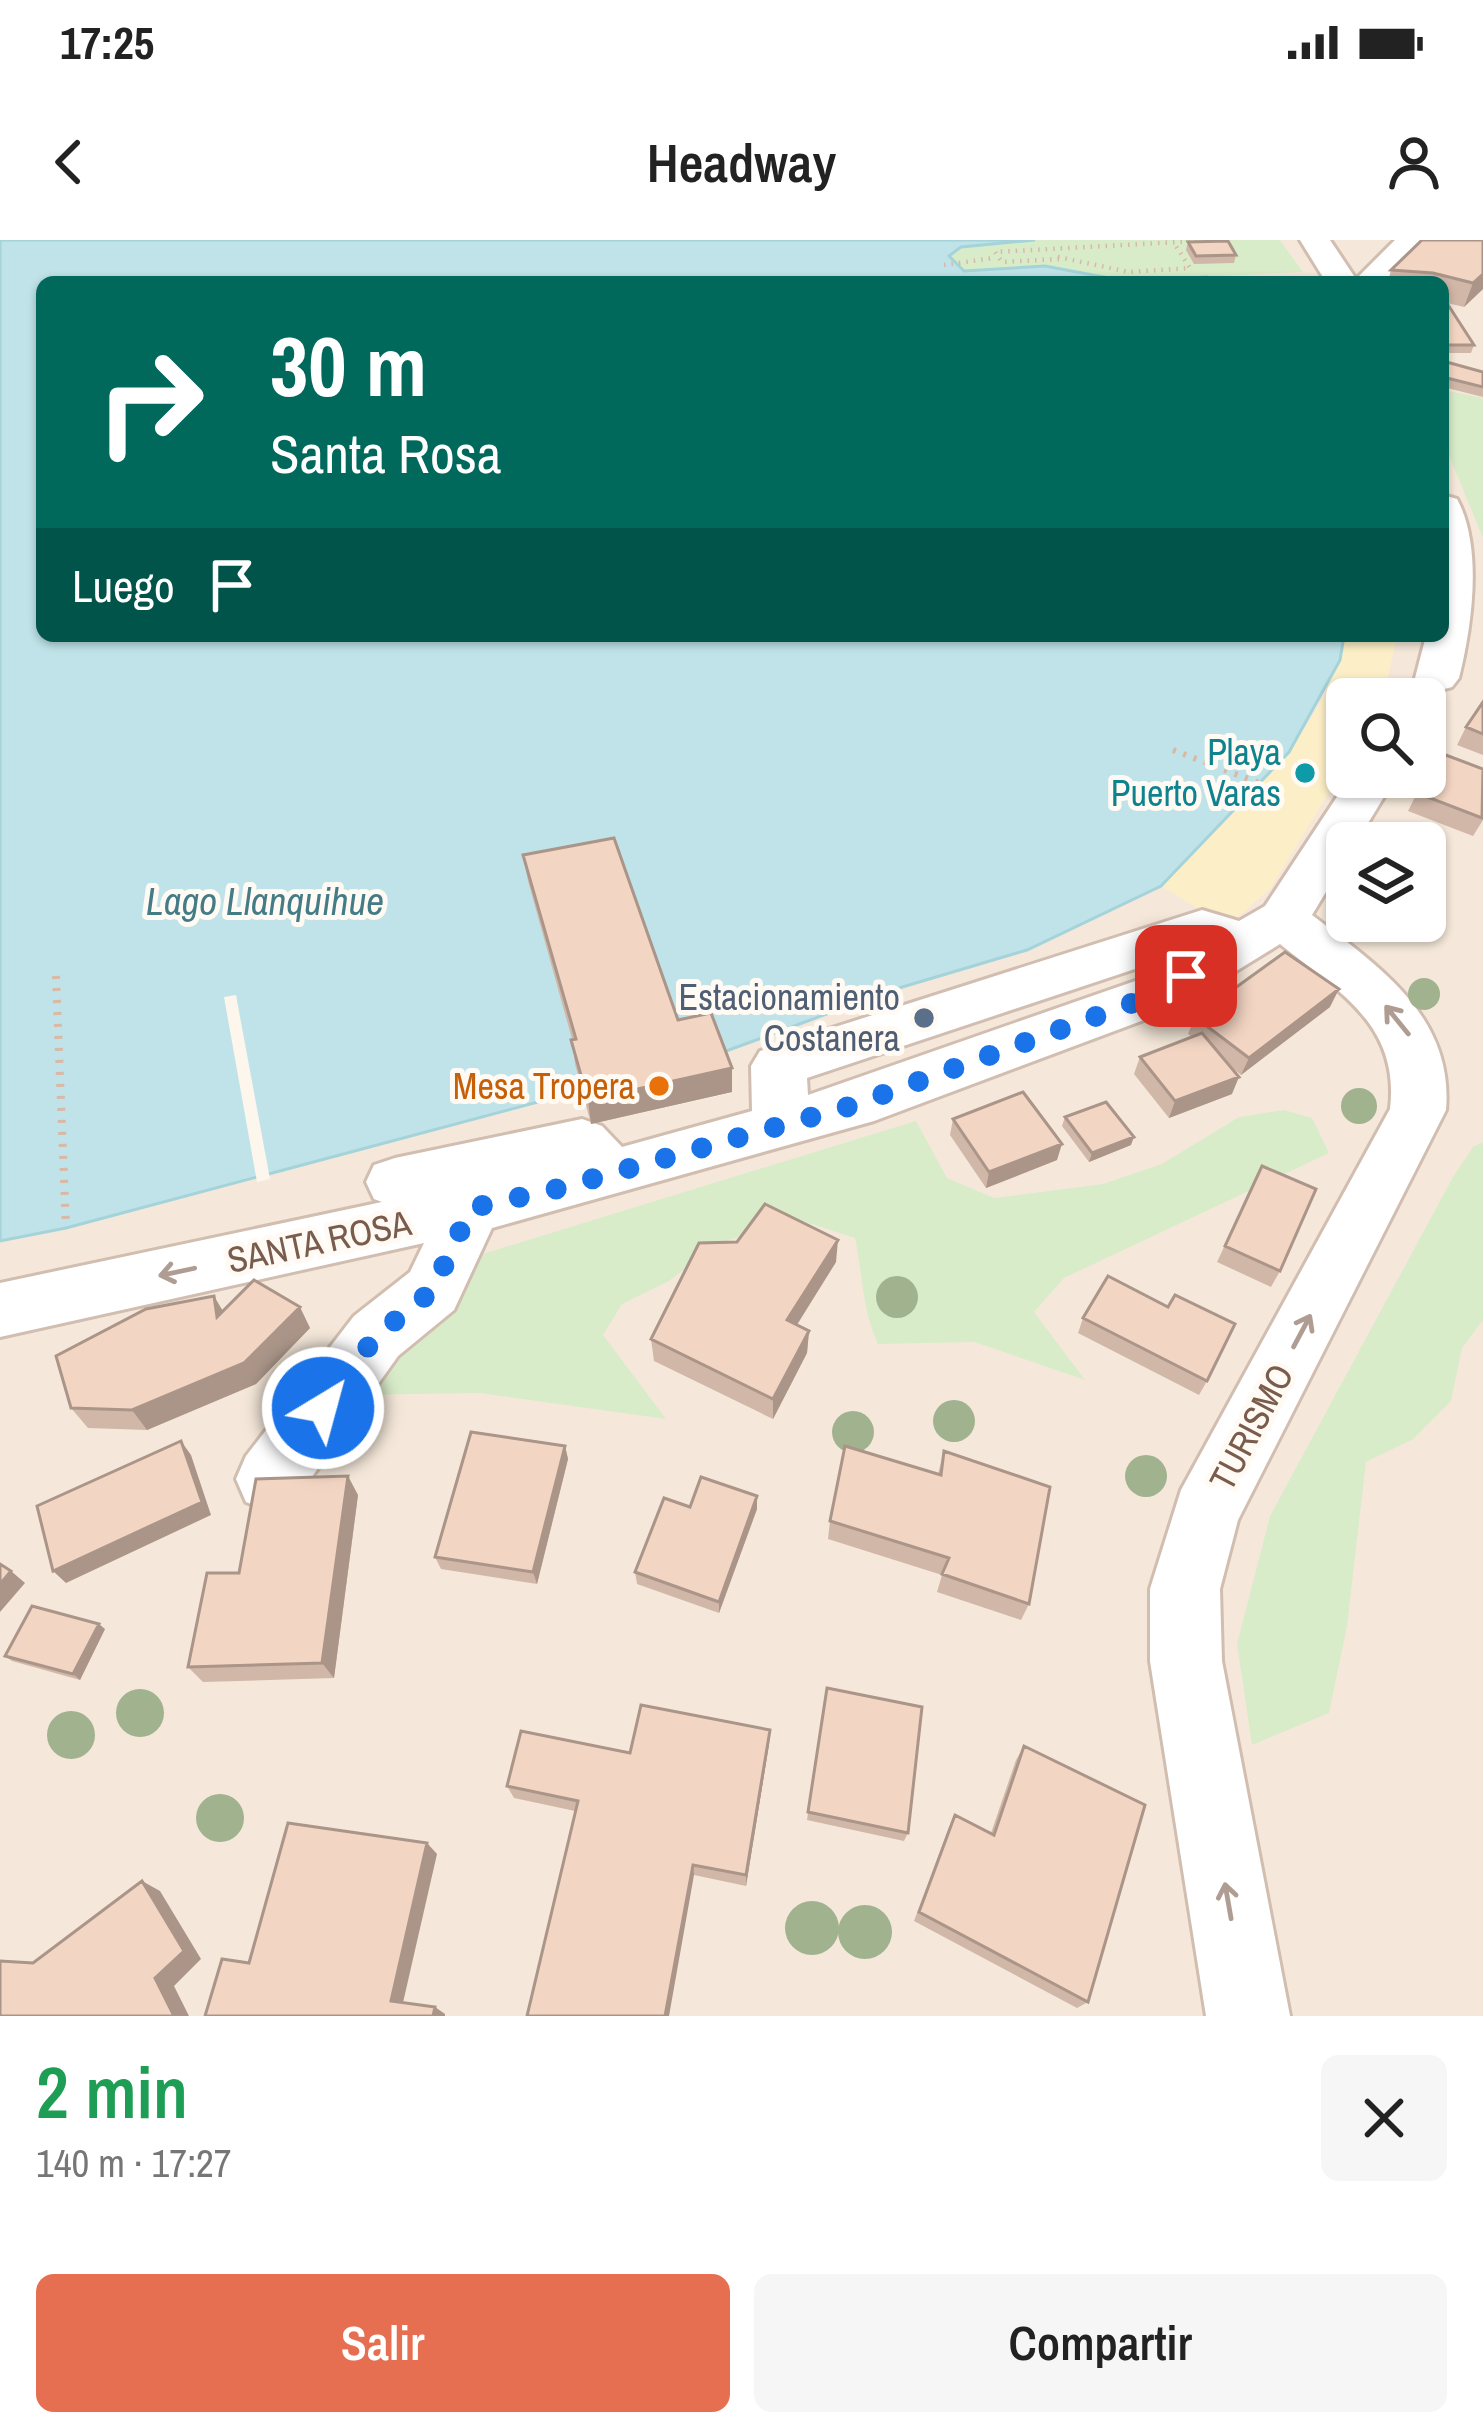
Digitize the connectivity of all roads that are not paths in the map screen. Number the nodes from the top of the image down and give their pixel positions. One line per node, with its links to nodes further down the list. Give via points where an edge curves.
1 (1315, 240): 3 (street)
2 (1413, 240): 4 (street)
3 (1338, 276)
4 (1376, 276)
5 (1449, 521): 6 (street, via 1459,541)
6 (1483, 558)
7 (1483, 608): 10 (street)
8 (1444, 642): 9 (street)
9 (1433, 678)
10 (1437, 678)
11 (1358, 798): 12 (street, SANTA ROSA)
12 (1263, 930): 13 (street, SANTA ROSA, via 1157,994 854,1105); 18 (street, TURISMO, one-way to 12, via 1186,1661 1185,1589 1205,1513 1423,1092 1418,1054 1397,1018)
13 (610, 1174): 14 (street, via 582,1142); 15 (street, SANTA ROSA)
14 (395, 1182)
15 (471, 1208): 16 (street, SANTA ROSA, one-way to 16); 17 (street, via 432,1291 376,1336)
16 (0, 1310)
17 (270, 1480)
18 (1248, 2016)

